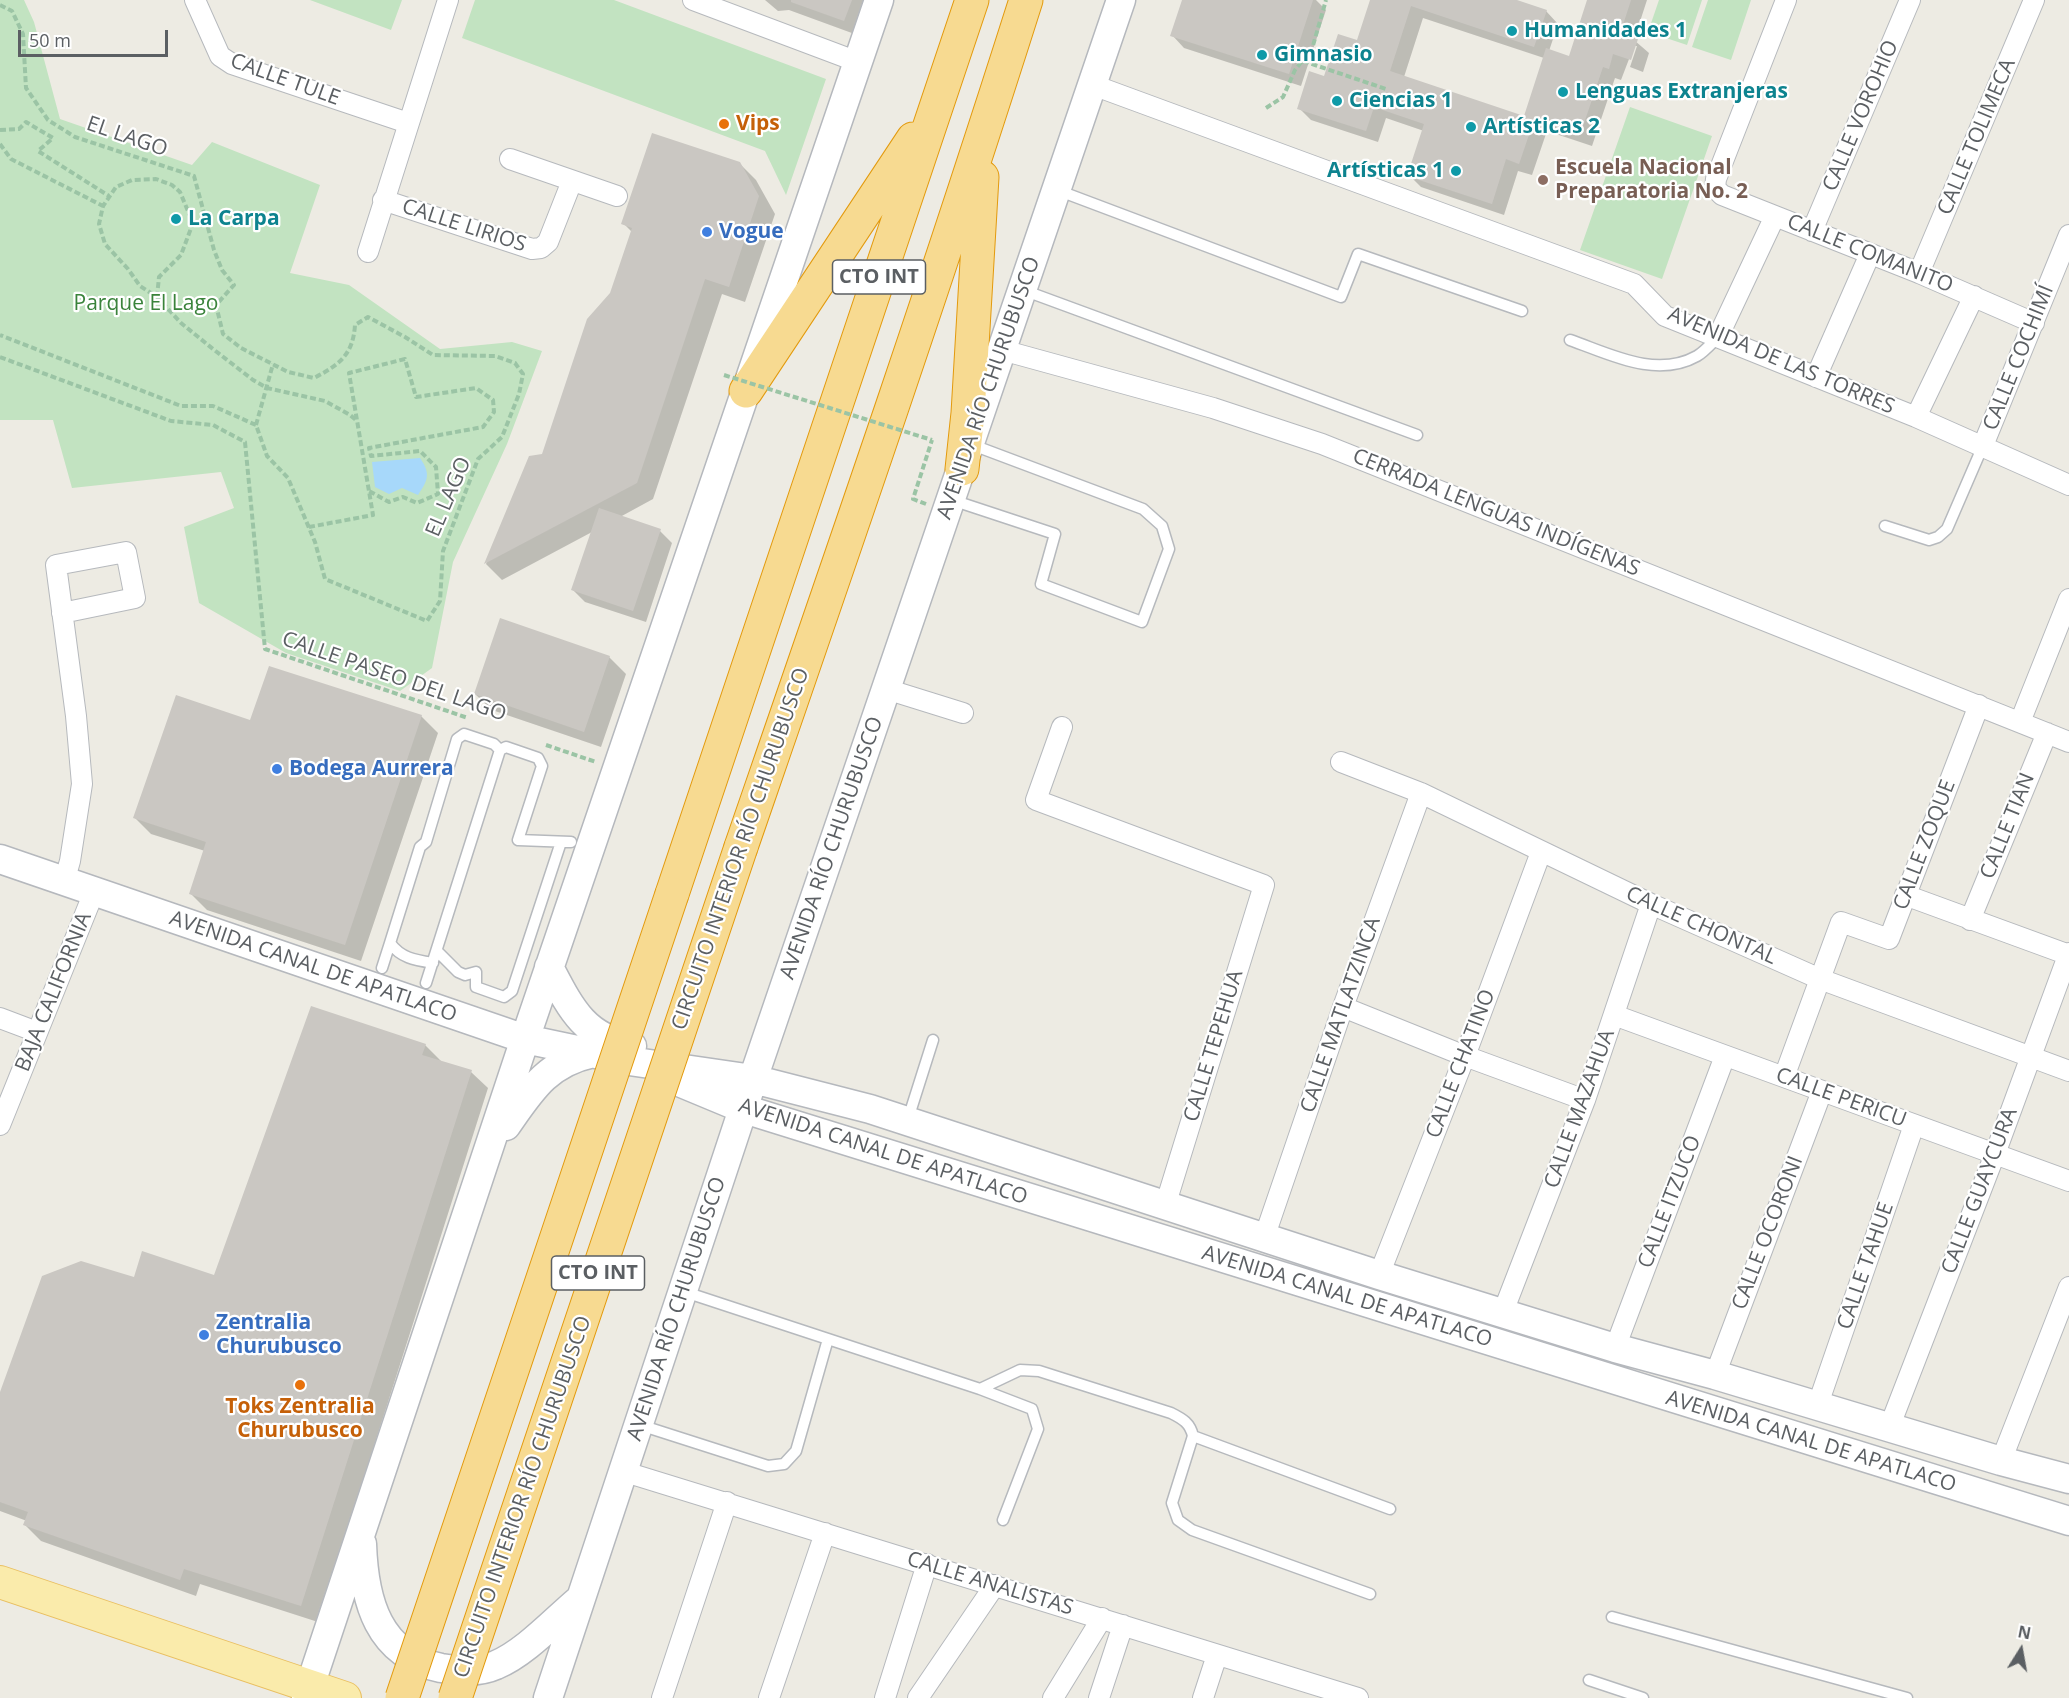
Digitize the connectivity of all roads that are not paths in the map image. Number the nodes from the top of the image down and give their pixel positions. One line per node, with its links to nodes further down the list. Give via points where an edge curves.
1 (195, 0): 15 (street, CALLE TULE, via 220,56 232,64)
2 (448, 0): 15 (street, CALLE LIRIOS)
3 (693, 0): 11 (street)
4 (879, 0): 11 (main road)
5 (972, 0): 13 (highway, CTO INT)
6 (1026, 0): 14 (highway, CIRCUITO INTERIOR RÍO CHURUBUSCO / CTO INT)
7 (1121, 0): 12 (main road, AVENIDA RÍO CHURUBUSCO)
8 (1786, 0): 21 (street, CALLE COMANITO, via 1715,188 1722,195)
9 (1910, 0): 22 (street, CALLE VOROHIO)
10 (2034, 0): 26 (street, CALLE TOLIMECA)
11 (858, 62): 35 (main road)
12 (1093, 85): 18 (main road, AVENIDA RÍO CHURUBUSCO); 31 (street, AVENIDA DE LAS TORRES, via 1634,284 1665,316)
13 (938, 102): 35 (highway); 131 (highway, CTO INT, bridge)
14 (990, 116): 39 (highway, via 980,189); 132 (highway, CIRCUITO INTERIOR RÍO CHURUBUSCO / CTO INT, bridge)
15 (408, 123): 20 (street, CALLE LIRIOS)
16 (510, 159): 17 (street)
17 (572, 181): 19 (street); 20 (street, CALLE LIRIOS, via 548,242 532,249)
18 (1057, 190): 27 (main road, AVENIDA RÍO CHURUBUSCO); 29 (lane, via 1341,297 1358,254)
19 (616, 196)
20 (383, 200): 24 (street, CALLE LIRIOS)
21 (1775, 216): 22 (street, CALLE COMANITO); 31 (street)
22 (1812, 231): 25 (street, CALLE COMANITO)
23 (2069, 235): 30 (street, CALLE COCHIMÍ)
24 (368, 252)
25 (1870, 254): 26 (street, CALLE COMANITO); 34 (street)
26 (1919, 273): 28 (street, CALLE COMANITO)
27 (1023, 290): 33 (main road, AVENIDA RÍO CHURUBUSCO); 37 (lane)
28 (1974, 296): 30 (street, CALLE COMANITO); 36 (street)
29 (1522, 311)
30 (2034, 323): 38 (street, CALLE COCHIMÍ)
31 (1718, 337): 32 (lane, via 1697,356 1670,365 1639,364); 34 (street, AVENIDA DE LAS TORRES)
32 (1570, 340)
33 (1002, 350): 39 (main road, AVENIDA RÍO CHURUBUSCO); 46 (street, CERRADA LENGUAS INDÍGENAS, via 1214,408 1322,444)
34 (1816, 377): 36 (street, AVENIDA DE LAS TORRES)
35 (735, 383): 66 (main road, via 617,769)
36 (1916, 417): 38 (street, AVENIDA DE LAS TORRES)
37 (1417, 435)
38 (1982, 448): 40 (street, AVENIDA DE LAS TORRES); 42 (lane, via 1947,529 1938,537 1929,540)
39 (966, 456): 41 (main road, AVENIDA RÍO CHURUBUSCO); 41 (lane, via 1143,508 1162,526 1169,549 1143,622 1041,584 1055,534)
40 (2069, 485)
41 (949, 505): 45 (main road, AVENIDA RÍO CHURUBUSCO)
42 (1885, 526)
43 (2069, 599): 48 (street)
44 (62, 613): 57 (street, via 82,784)
45 (886, 689): 47 (street); 82 (main road, AVENIDA RÍO CHURUBUSCO)
46 (1979, 705): 48 (street, CERRADA LENGUAS INDÍGENAS); 59 (street, CALLE ZOQUE)
47 (963, 713)
48 (2020, 722): 50 (street, CERRADA LENGUAS INDÍGENAS)
49 (1062, 727): 93 (street, CALLE TEPEHUA, via 1036,800 1264,885)
50 (2047, 733): 51 (street, CERRADA LENGUAS INDÍGENAS); 61 (street, CALLE TIAN)
51 (2069, 742)
52 (500, 750): 62 (lane, via 494,744 464,735 457,739); 63 (lane); 63 (lane, via 506,747 538,758 542,766 518,840 566,842 512,991 504,997 476,987 476,972 458,972)
53 (1341, 762): 54 (street, CALLE CHONTAL)
54 (1421, 793): 55 (street, CALLE CHONTAL); 70 (street, CALLE MATLATZINCA)
55 (1541, 852): 60 (street, CALLE CHONTAL); 77 (street, CALLE CHATINO)
56 (0, 859): 57 (main road, AVENIDA CANAL DE APATLACO)
57 (64, 882): 58 (main road, AVENIDA CANAL DE APATLACO)
58 (94, 892): 73 (street, BAJA CALIFORNIA); 74 (main road, AVENIDA CANAL DE APATLACO)
59 (1905, 895): 61 (street); 68 (street, CALLE ZOQUE, via 1888,939 1841,922)
60 (1651, 904): 68 (street, CALLE CHONTAL); 71 (street, CALLE MAZAHUA)
61 (1970, 920): 64 (street)
62 (390, 943): 65 (lane, via 398,954); 67 (lane)
63 (437, 951): 65 (lane)
64 (2069, 954): 79 (street, CALLE GUAYCURA)
65 (433, 963): 69 (lane)
66 (549, 967): 74 (main road); 82 (main road, via 577,1015 608,1040)
67 (382, 968)
68 (1820, 979): 79 (street, CALLE CHONTAL); 83 (street)
69 (426, 983)
70 (1342, 1007): 77 (street); 94 (street, CALLE MATLATZINCA)
71 (1614, 1015): 78 (street, CALLE PERICU); 85 (street, CALLE MAZAHUA)
72 (0, 1018): 73 (street)
73 (37, 1032): 88 (street, BAJA CALIFORNIA)
74 (525, 1039): 76 (main road, AVENIDA CANAL DE APATLACO); 90 (main road)
75 (933, 1040): 87 (lane)
76 (593, 1053): 80 (main road, AVENIDA CANAL DE APATLACO); 90 (main road, via 573,1058 548,1073)
77 (1465, 1056): 85 (street); 95 (street, CALLE CHATINO)
78 (1725, 1056): 83 (street, CALLE PERICU); 100 (street, CALLE ITZUCO)
79 (2030, 1057): 81 (street, CALLE CHONTAL); 91 (street, CALLE GUAYCURA)
80 (629, 1061): 82 (main road, AVENIDA CANAL DE APATLACO); 86 (main road, AVENIDA CANAL DE APATLACO)
81 (2069, 1071)
82 (755, 1074): 86 (main road, AVENIDA RÍO CHURUBUSCO); 87 (main road, AVENIDA CANAL DE APATLACO)
83 (1784, 1077): 84 (street, CALLE PERICU)
84 (1822, 1091): 89 (street, CALLE PERICU); 101 (street, CALLE OCORONI)
85 (1585, 1100): 98 (street, CALLE MAZAHUA)
86 (744, 1108): 97 (main road, AVENIDA RÍO CHURUBUSCO); 111 (main road, AVENIDA CANAL DE APATLACO)
87 (907, 1122): 93 (main road, AVENIDA CANAL DE APATLACO)
88 (0, 1125)
89 (1914, 1125): 91 (street, CALLE PERICU); 103 (street, CALLE TAHUE)
90 (487, 1152): 116 (main road)
91 (1995, 1154): 92 (street, CALLE PERICU); 105 (street, CALLE GUAYCURA)
92 (2069, 1181)
93 (1165, 1206): 94 (main road, AVENIDA CANAL DE APATLACO)
94 (1264, 1238): 95 (main road, AVENIDA CANAL DE APATLACO)
95 (1378, 1275): 98 (main road, AVENIDA CANAL DE APATLACO)
96 (2069, 1287): 108 (street)
97 (682, 1291): 99 (lane); 104 (main road, AVENIDA RÍO CHURUBUSCO)
98 (1503, 1312): 100 (main road, AVENIDA CANAL DE APATLACO)
99 (828, 1339): 102 (lane); 104 (lane, via 796,1451 784,1464 768,1466)
100 (1615, 1348): 101 (main road, AVENIDA CANAL DE APATLACO)
101 (1714, 1376): 103 (main road, AVENIDA CANAL DE APATLACO)
102 (980, 1389): 106 (lane, via 1020,1370 1039,1371 1172,1413 1191,1426); 114 (lane, via 1032,1409 1036,1417 1038,1429)
103 (1817, 1407): 105 (main road, AVENIDA CANAL DE APATLACO)
104 (638, 1424): 109 (main road, AVENIDA RÍO CHURUBUSCO)
105 (1889, 1428): 107 (main road, AVENIDA CANAL DE APATLACO)
106 (1193, 1436): 113 (lane); 121 (lane, via 1172,1503 1178,1520 1192,1530)
107 (1945, 1444): 108 (main road, AVENIDA CANAL DE APATLACO); 111 (main road)
108 (2001, 1461): 110 (main road, AVENIDA CANAL DE APATLACO)
109 (622, 1471): 112 (street, CALLE ANALISTAS); 122 (main road, AVENIDA RÍO CHURUBUSCO)
110 (2069, 1479)
111 (1932, 1480): 115 (main road, AVENIDA CANAL DE APATLACO)
112 (727, 1502): 117 (street, CALLE ANALISTAS); 134 (street)
113 (1390, 1509)
114 (1003, 1520)
115 (2069, 1521)
116 (362, 1530): 122 (main road, via 366,1586 378,1623 399,1649 426,1663 463,1671 494,1666 519,1652); 128 (main road)
117 (825, 1533): 118 (street, CALLE ANALISTAS); 135 (street)
118 (927, 1564): 120 (street, CALLE ANALISTAS); 136 (street)
119 (0, 1582): 128 (main road)
120 (994, 1585): 124 (street, CALLE ANALISTAS); 137 (street)
121 (1370, 1594)
122 (580, 1599): 133 (main road, AVENIDA RÍO CHURUBUSCO)
123 (1612, 1617): 143 (lane)
124 (1102, 1618): 125 (street, CALLE ANALISTAS); 138 (street)
125 (1123, 1625): 126 (street, CALLE ANALISTAS); 139 (street)
126 (1217, 1655): 129 (street, CALLE ANALISTAS); 140 (street)
127 (1588, 1680): 142 (lane)
128 (308, 1692): 130 (main road)
129 (1327, 1694): 141 (street, CALLE ANALISTAS)
130 (345, 1698)
131 (402, 1698)
132 (455, 1698)
133 (548, 1698)
134 (662, 1698)
135 (769, 1698)
136 (885, 1698)
137 (918, 1698)
138 (1053, 1698)
139 (1099, 1698)
140 (1203, 1698)
141 (1358, 1698)
142 (1643, 1698)
143 (1907, 1698)

